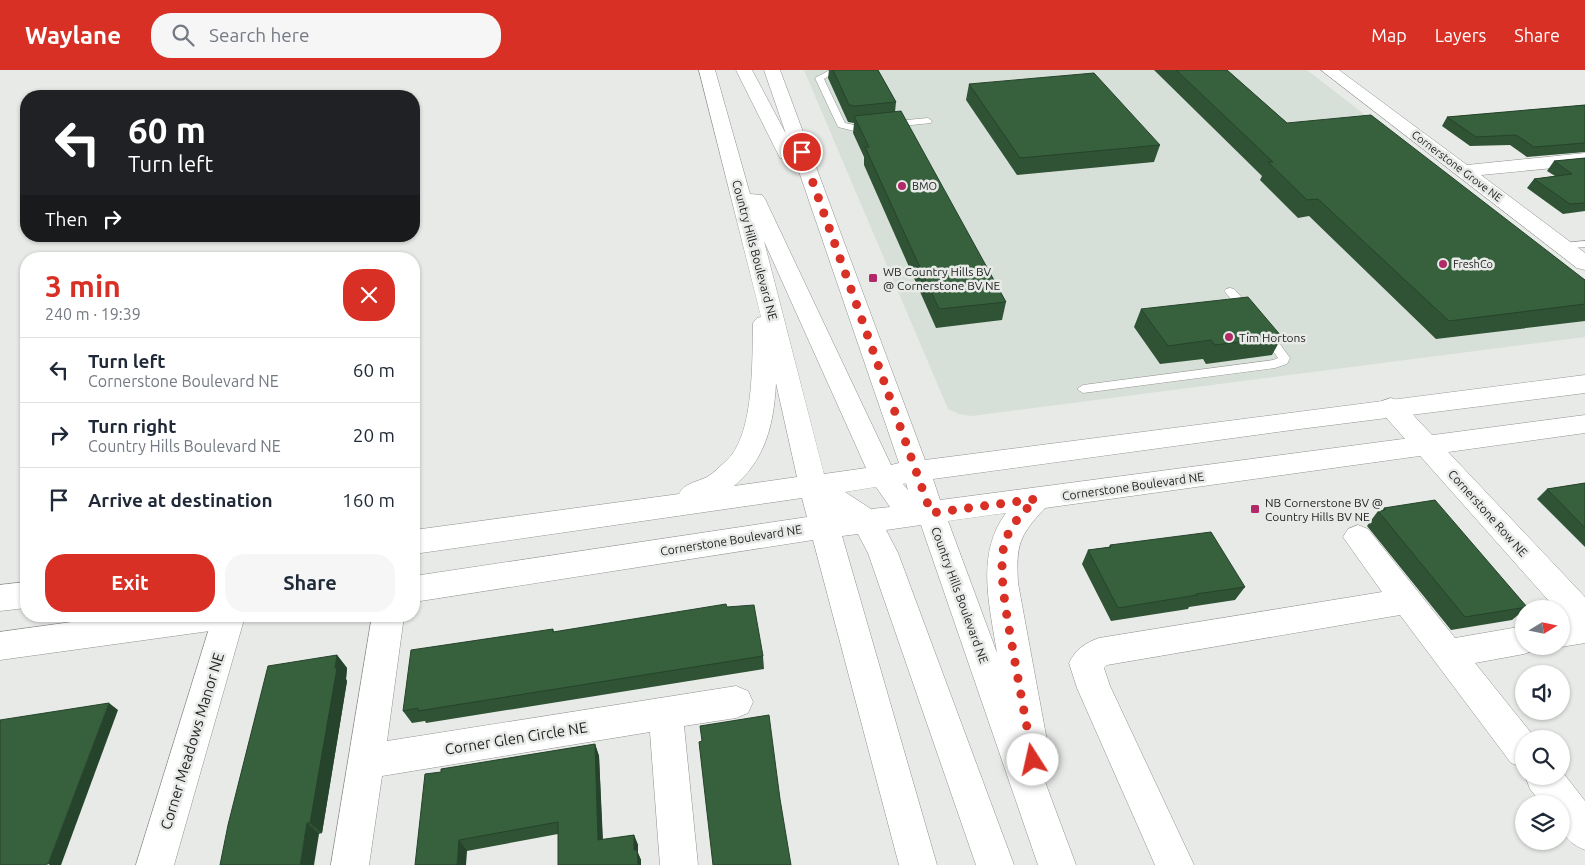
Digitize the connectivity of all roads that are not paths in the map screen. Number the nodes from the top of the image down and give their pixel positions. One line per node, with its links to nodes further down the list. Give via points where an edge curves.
1 (707, 70): 7 (street, Country Hills Boulevard NE)
2 (744, 70): 10 (street, via 792,164)
3 (772, 70): 10 (street, Country Hills Boulevard NE)
4 (868, 70): 6 (lane, via 828,73 819,78 841,125 854,128)
5 (1329, 70): 9 (street, Cornerstone Grove NE)
6 (928, 121)
7 (724, 129): 15 (street, Country Hills Boulevard NE); 22 (street)
8 (1585, 159): 9 (street)
9 (1464, 171): 12 (street, Cornerstone Grove NE)
10 (820, 203): 21 (street, Country Hills Boulevard NE)
11 (1585, 244): 12 (lane)
12 (1563, 246): 13 (street, Cornerstone Grove NE)
13 (1585, 263)
14 (1230, 290): 17 (lane, via 1282,352 1283,361)
15 (767, 292): 23 (street, Country Hills Boulevard NE); 25 (street, via 761,412 758,432 748,455 726,479 703,492)
16 (1585, 384): 18 (street)
17 (1083, 389)
18 (1391, 407): 20 (street, Cornerstone Row NE); 21 (street)
19 (1585, 424): 20 (street, Cornerstone Boulevard NE)
20 (1426, 444): 24 (street, Cornerstone Boulevard NE); 35 (street, Cornerstone Row NE)
21 (916, 471): 22 (street); 26 (street, Country Hills Boulevard NE)
22 (883, 476): 23 (street); 26 (street, via 904,504)
23 (814, 486): 25 (street); 27 (street); 28 (street, Country Hills Boulevard NE)
24 (1036, 499): 26 (street, Cornerstone Boulevard NE); 50 (street, via 1018,517 1005,542 1003,568 1005,605)
25 (650, 509): 30 (street)
26 (931, 513): 27 (street, Cornerstone Boulevard NE); 50 (street, Country Hills Boulevard NE)
27 (866, 521): 28 (street, Cornerstone Boulevard NE); 55 (street, via 882,554)
28 (825, 526): 31 (street, Cornerstone Boulevard NE); 54 (street, Country Hills Boulevard NE)
29 (1358, 537): 34 (street)
30 (420, 541)
31 (420, 588)
32 (20, 596): 33 (street)
33 (0, 598)
34 (1407, 601): 43 (street); 56 (street, via 1099,652 1086,663 1094,688)
35 (1585, 619)
36 (174, 622): 42 (street)
37 (227, 622): 51 (street, Corner Meadows Manor NE)
38 (387, 622): 47 (street)
39 (1585, 629): 40 (street)
40 (1570, 632)
41 (1515, 642): 43 (street)
42 (0, 646)
43 (1449, 653): 46 (street)
44 (736, 702): 45 (street, Corner Glen Circle NE)
45 (666, 714): 47 (street, Corner Glen Circle NE); 53 (street)
46 (1515, 739)
47 (366, 761): 52 (street)
48 (1550, 785): 49 (street)
49 (1585, 831)
50 (1052, 851)
51 (155, 865)
52 (350, 865)
53 (679, 865)
54 (918, 865)
55 (995, 865)
56 (1174, 865)

